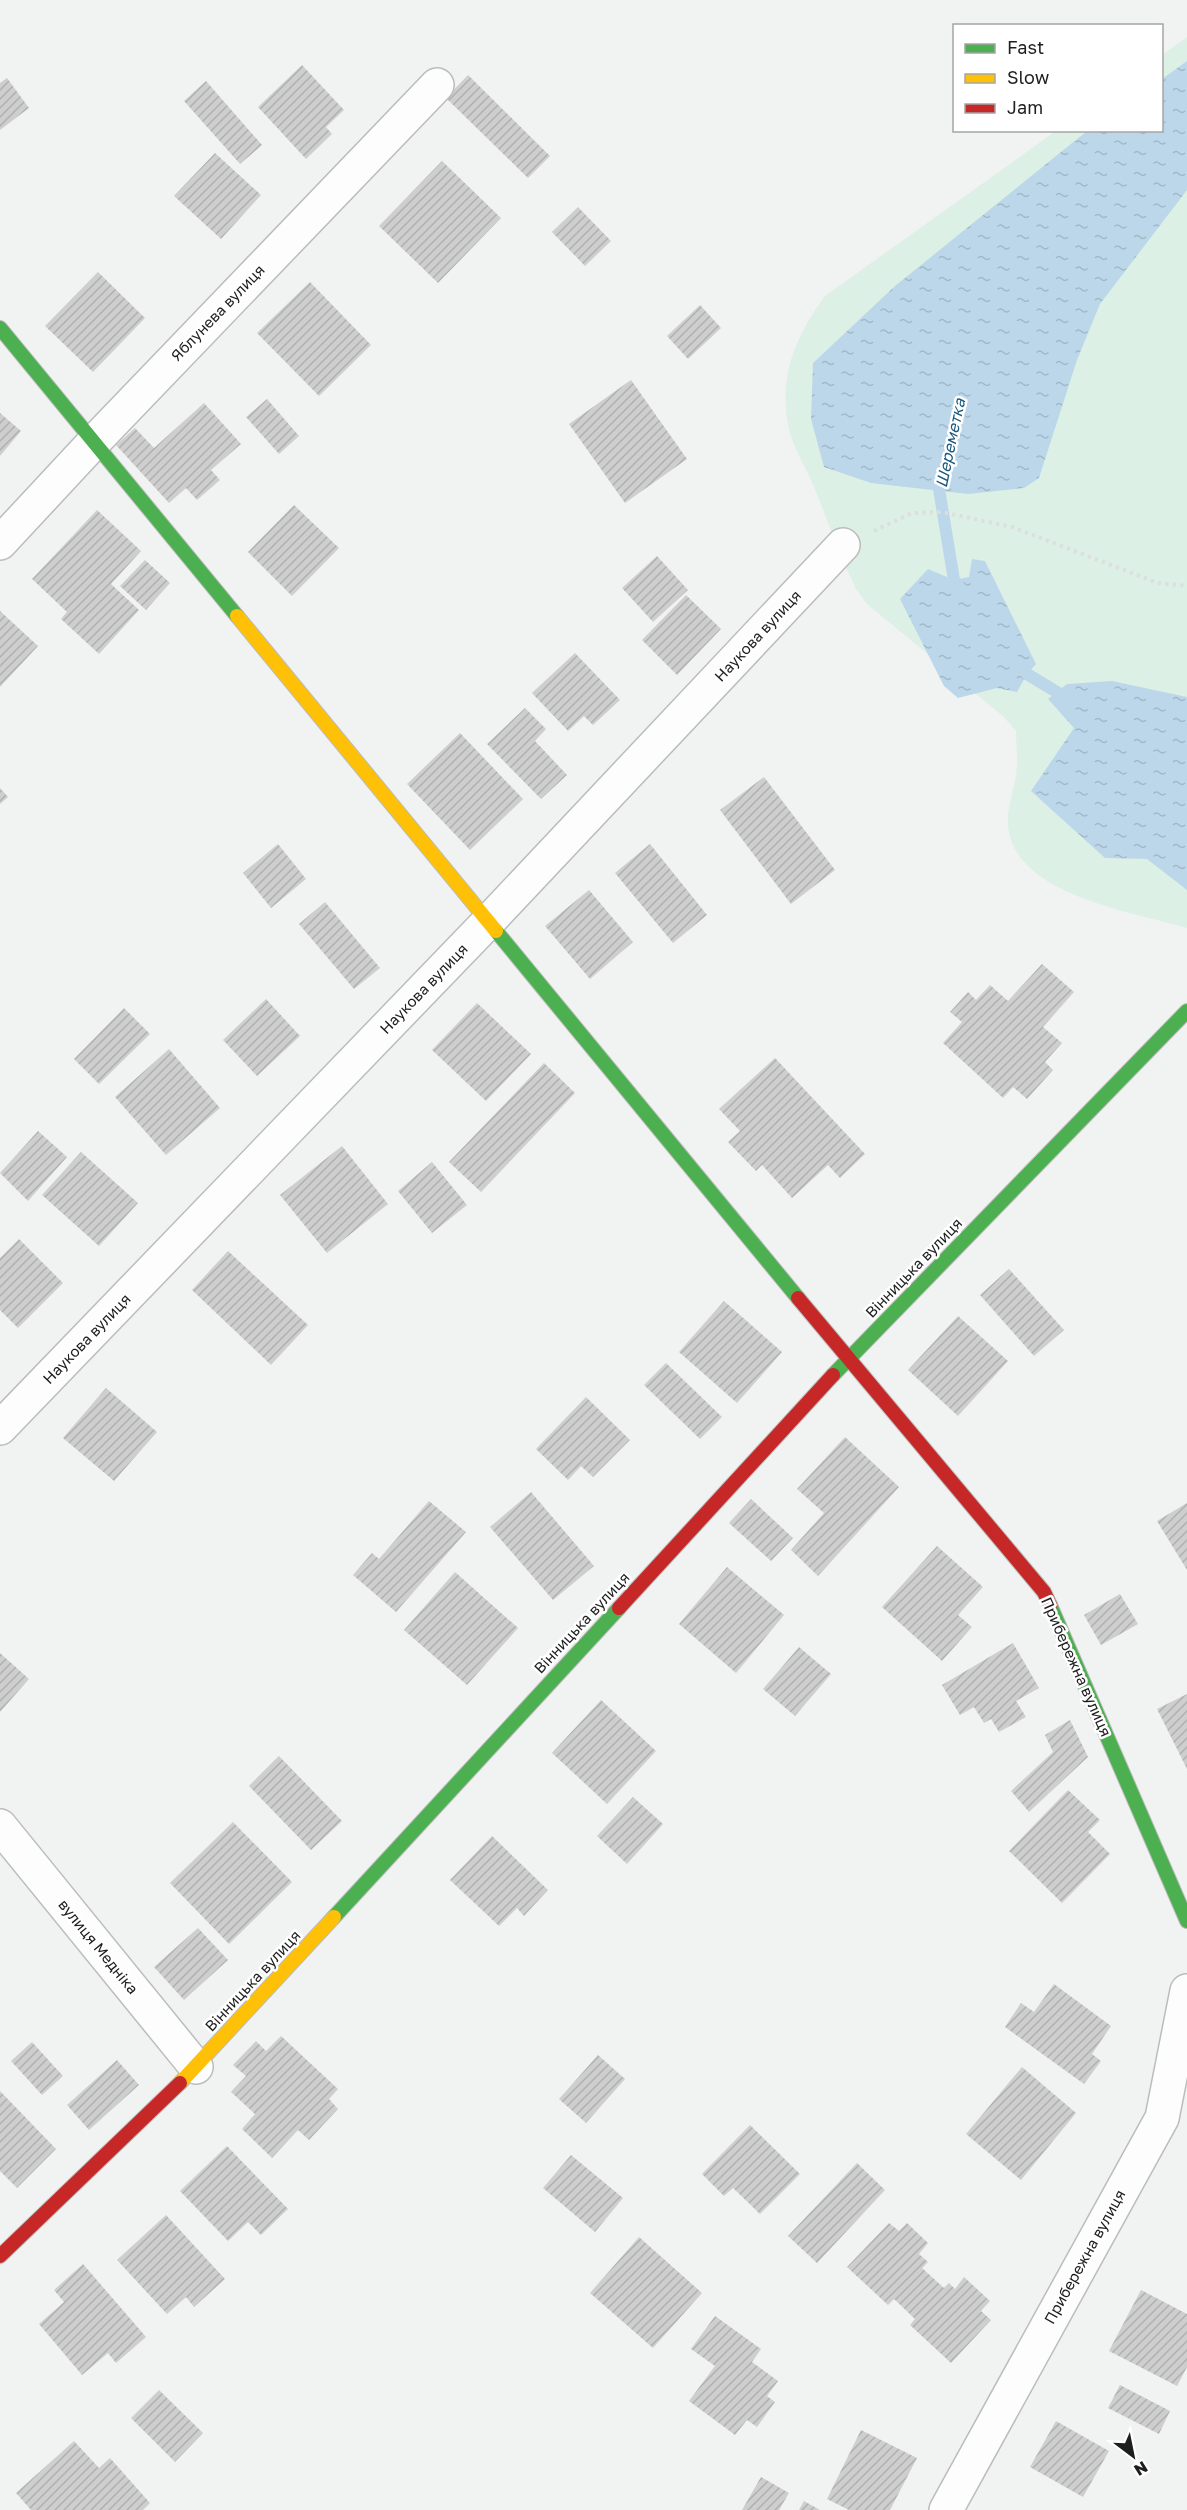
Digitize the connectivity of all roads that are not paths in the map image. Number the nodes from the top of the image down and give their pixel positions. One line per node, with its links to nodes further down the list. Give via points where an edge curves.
1 (437, 85): 3 (street, Яблунева вулиця)
2 (0, 328): 3 (street, Прибережна вулиця)
3 (94, 442): 4 (street, Яблунева вулиця); 6 (street, Прибережна вулиця)
4 (0, 543)
5 (843, 545): 6 (street, Наукова вулиця)
6 (488, 922): 8 (street, Прибережна вулиця); 9 (street, Наукова вулиця)
7 (1187, 1011): 8 (street, Вінницька вулиця)
8 (848, 1359): 11 (street, Прибережна вулиця, via 1044,1592); 13 (street, Вінницька вулиця)
9 (0, 1428)
10 (0, 1826): 13 (street, вулиця Медніка)
11 (1187, 1921)
12 (1187, 1991): 15 (street, Прибережна вулиця, via 1162,2118)
13 (196, 2067): 14 (street, Вінницька вулиця)
14 (0, 2256)
15 (946, 2510)

